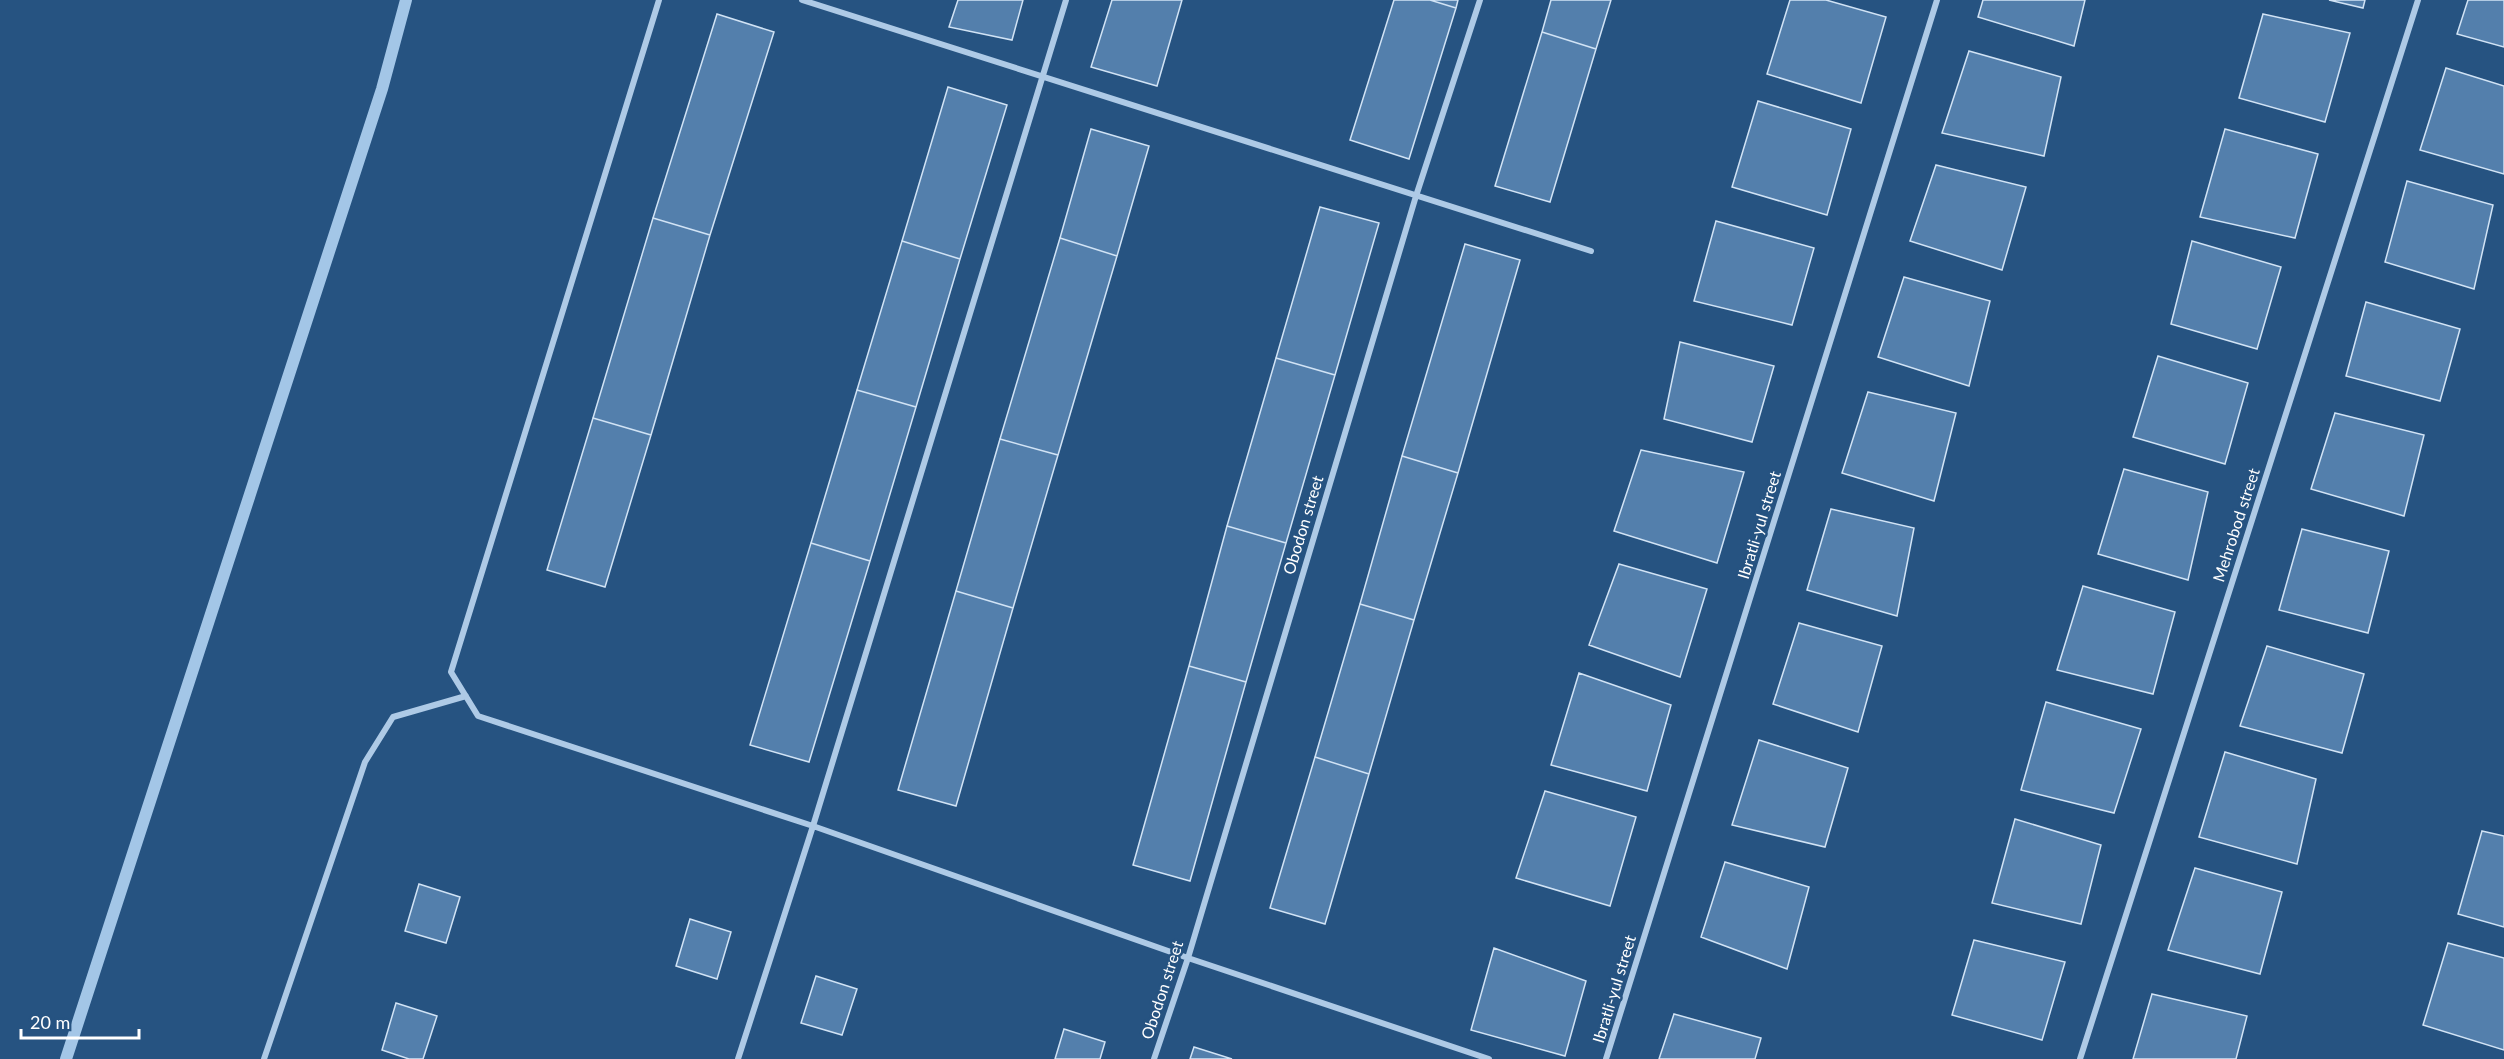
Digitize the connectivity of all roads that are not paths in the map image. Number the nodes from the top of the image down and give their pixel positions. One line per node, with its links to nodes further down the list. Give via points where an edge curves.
1 (659, 0): 10 (street, via 451,672)
2 (802, 0): 7 (street)
3 (1066, 0): 7 (street)
4 (1480, 0): 8 (street, Obodon street)
5 (1937, 0): 17 (street, Ibratli-yul street)
6 (2418, 0): 18 (street, Mehrobod street)
7 (1043, 77): 8 (street); 11 (street)
8 (1416, 196): 9 (street); 12 (street, Obodon street)
9 (1591, 251)
10 (466, 696): 11 (street, via 478,716); 13 (street, via 393,717 365,762)
11 (813, 826): 12 (street); 14 (street)
12 (1188, 958): 15 (street, Obodon street); 16 (street)
13 (264, 1059)
14 (738, 1059)
15 (1154, 1059)
16 (1490, 1059)
17 (1606, 1059)
18 (2080, 1059)

